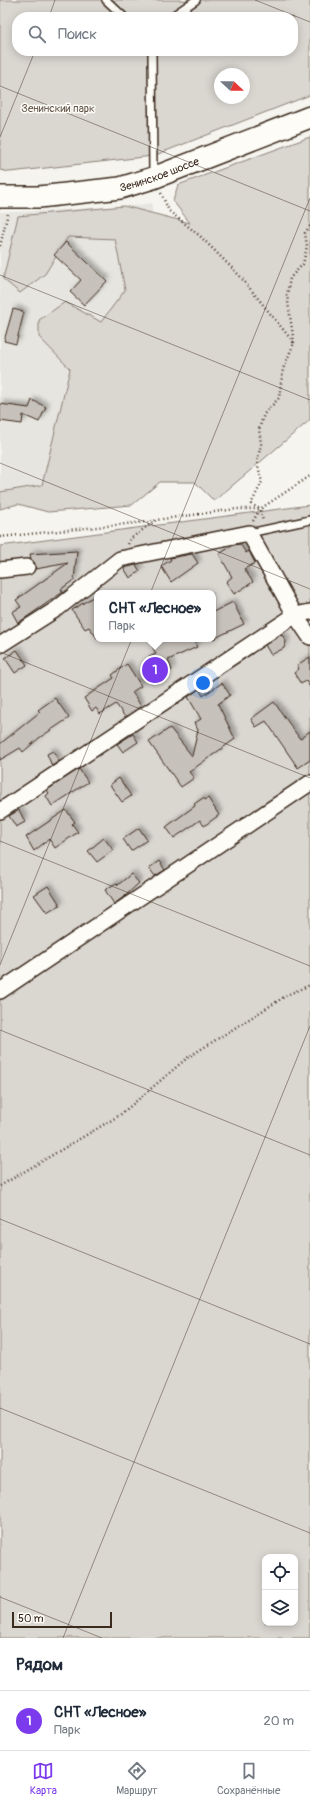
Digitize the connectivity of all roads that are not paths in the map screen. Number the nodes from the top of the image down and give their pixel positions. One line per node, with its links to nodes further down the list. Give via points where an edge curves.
1 (106, 0): 3 (lane)
2 (196, 0): 4 (lane)
3 (119, 12)
4 (178, 12)
5 (152, 56): 7 (lane)
6 (310, 117): 7 (main road, Зенинское шоссе)
7 (153, 178): 8 (main road, Зенинское шоссе, via 95,192)
8 (6, 197)
9 (310, 520): 10 (lane)
10 (249, 533): 13 (street); 15 (street, via 120,559 58,608)
11 (27, 567): 12 (street)
12 (0, 570)
13 (303, 614): 14 (street); 17 (street)
14 (310, 637)
15 (0, 645)
16 (310, 783): 18 (street)
17 (0, 812)
18 (0, 990)

